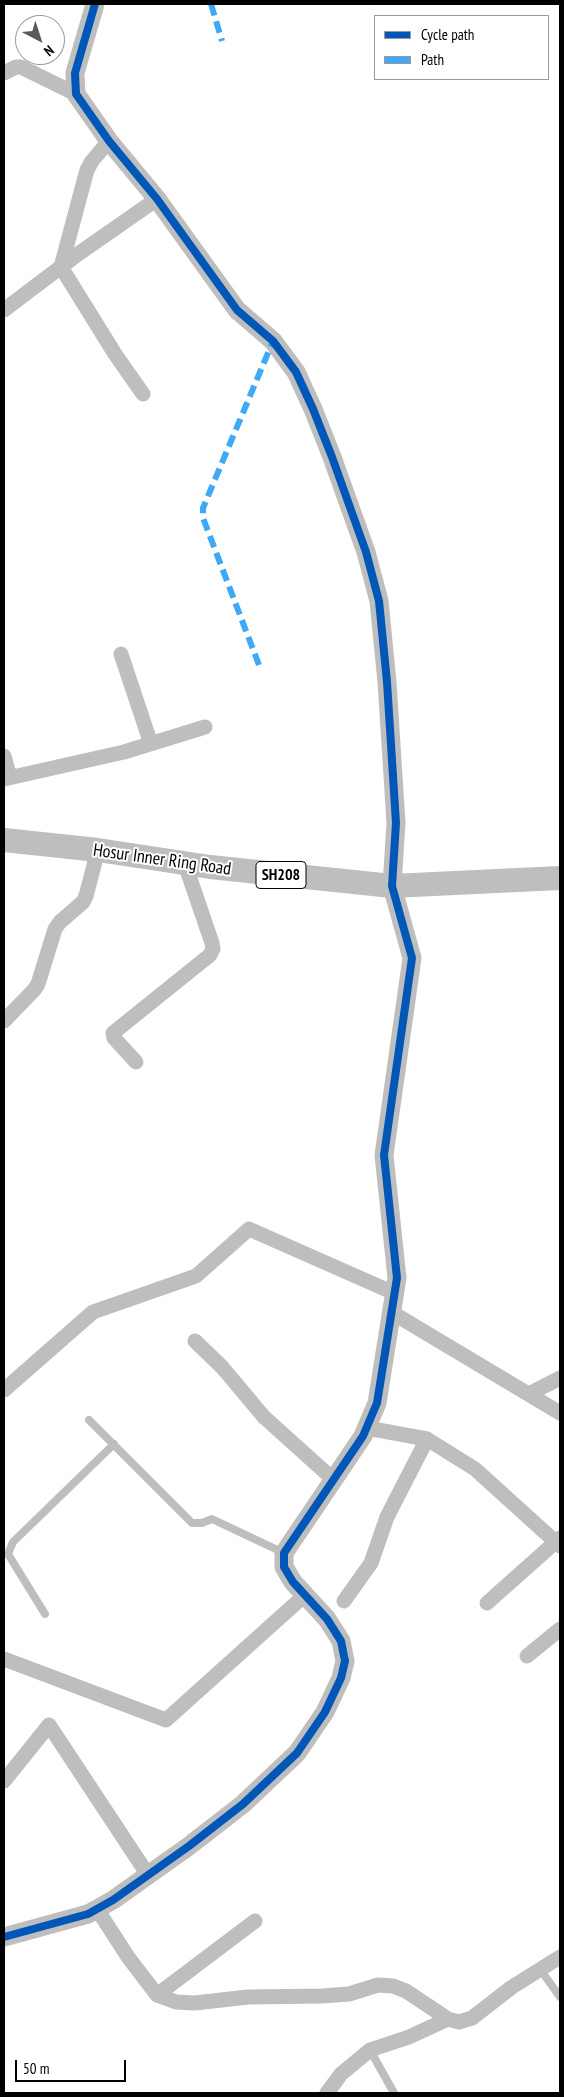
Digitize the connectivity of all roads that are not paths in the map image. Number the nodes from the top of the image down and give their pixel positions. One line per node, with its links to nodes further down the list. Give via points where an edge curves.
1 (95, 4): 3 (street, via 75,73)
2 (4, 73): 3 (street, via 22,67)
3 (76, 94): 4 (street)
4 (109, 141): 5 (street); 6 (street, via 87,170)
5 (157, 199): 6 (street); 18 (street, via 237,310 273,341 296,372 332,457 366,552 379,601 387,682 396,823)
6 (62, 267): 7 (street); 8 (street)
7 (4, 310)
8 (143, 394)
9 (121, 654): 11 (street)
10 (205, 727): 11 (street)
11 (151, 744): 13 (street)
12 (4, 756): 13 (street)
13 (7, 778)
14 (4, 840): 15 (main road, Hosur Inner Ring Road / SH208)
15 (98, 850): 16 (main road, Hosur Inner Ring Road / SH208); 19 (street, via 86,896 55,929 38,984)
16 (186, 864): 18 (main road, Hosur Inner Ring Road / SH208); 20 (street, via 213,949 210,956 113,1033)
17 (560, 878): 18 (main road, Hosur Inner Ring Road / SH208)
18 (392, 886): 21 (street, via 412,958 384,1155 396,1278)
19 (4, 1020)
20 (136, 1062)
21 (394, 1292): 22 (street); 25 (street, via 249,1229 196,1276 93,1312)
22 (392, 1312): 26 (street); 29 (street, via 377,1403)
23 (194, 1341): 32 (street, via 222,1367 264,1417)
24 (560, 1378): 26 (street)
25 (4, 1390)
26 (529, 1394): 27 (street)
27 (560, 1413)
28 (89, 1420): 31 (lane)
29 (367, 1428): 30 (street); 32 (street)
30 (427, 1439): 33 (street, via 476,1469); 36 (street, via 387,1517 371,1563)
31 (114, 1444): 34 (lane, via 192,1523 212,1519); 38 (lane, via 13,1542 8,1554)
32 (334, 1480): 34 (street)
33 (559, 1542): 37 (street)
34 (284, 1553): 35 (street, via 284,1567)
35 (305, 1595): 41 (street, via 166,1720); 43 (street, via 328,1619 341,1641 344,1661 341,1678 325,1712 297,1753 243,1804)
36 (344, 1601)
37 (487, 1603)
38 (45, 1614)
39 (560, 1629): 40 (street)
40 (527, 1656)
41 (4, 1660)
42 (4, 1782): 43 (street, via 49,1725)
43 (148, 1875): 44 (street)
44 (97, 1909): 46 (street); 49 (street)
45 (255, 1921): 49 (street)
46 (4, 1937)
47 (560, 1957): 48 (street)
48 (540, 1969): 50 (lane); 51 (street, via 472,2018 459,2022)
49 (157, 1995): 51 (street, via 176,2002 195,2003 248,1997 331,1996 378,1985 393,1986)
50 (560, 1997)
51 (448, 2019): 52 (street)
52 (370, 2050): 53 (street, via 341,2074); 54 (lane)
53 (327, 2093)
54 (394, 2093)

